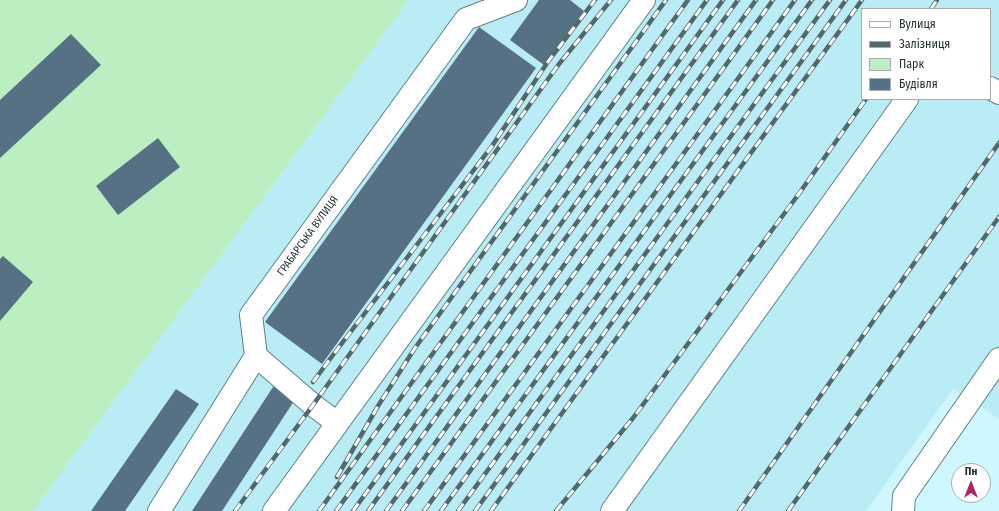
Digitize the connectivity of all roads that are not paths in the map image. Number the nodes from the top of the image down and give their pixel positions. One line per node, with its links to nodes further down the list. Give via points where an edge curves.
1 (516, 0): 4 (lane, ГРАБАРСЬКА ВУЛИЦЯ, via 466,19 251,316)
2 (644, 0): 6 (lane)
3 (906, 100): 9 (lane)
4 (256, 356): 6 (lane); 7 (lane)
5 (999, 359): 10 (lane, via 904,496)
6 (337, 423): 8 (lane)
7 (159, 511)
8 (274, 511)
9 (612, 511)
10 (903, 511)

